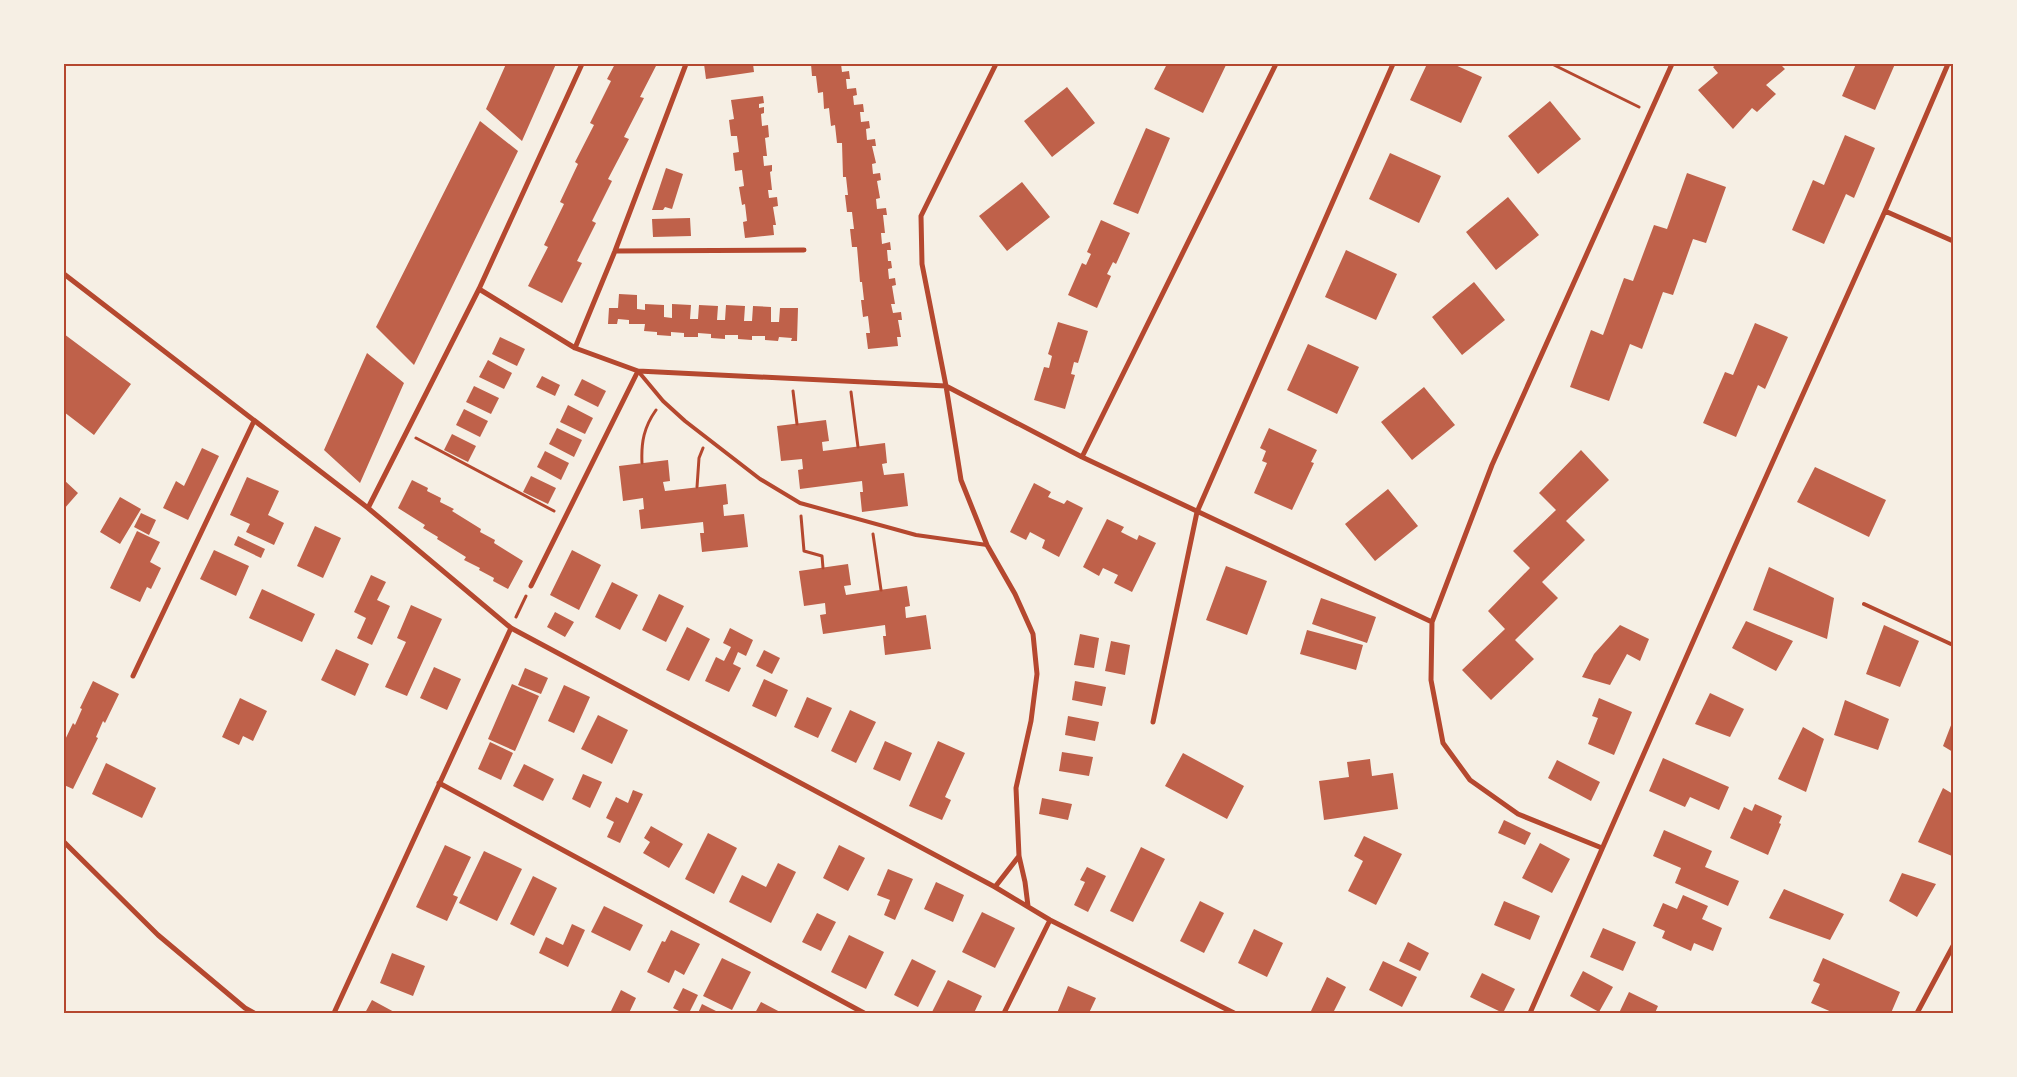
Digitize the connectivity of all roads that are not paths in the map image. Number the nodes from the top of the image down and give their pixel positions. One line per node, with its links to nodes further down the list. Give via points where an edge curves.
1 (582, 64): 13 (street)
2 (686, 64): 11 (street)
3 (996, 64): 16 (street, via 921,216 922,264)
4 (1276, 64): 18 (street)
5 (1393, 64): 20 (street)
6 (1672, 64): 24 (street, via 1492,465)
7 (1948, 64): 8 (street)
8 (1885, 211): 9 (street); 31 (street)
9 (1953, 242)
10 (804, 250): 11 (street)
11 (615, 252): 14 (street)
12 (64, 274): 17 (street)
13 (480, 289): 14 (street); 19 (street)
14 (575, 348): 15 (street)
15 (638, 371): 16 (street); 21 (lane, via 662,401 707,438 760,479 800,502 916,535); 22 (street)
16 (946, 386): 18 (street); 21 (street, via 961,480)
17 (254, 421): 19 (street); 27 (street)
18 (1082, 457): 20 (street)
19 (368, 508): 25 (street)
20 (1197, 512): 24 (street); 28 (street)
21 (987, 545): 32 (street, via 1033,634 1037,674 1031,721 1016,788)
22 (531, 586)
23 (1864, 604): 26 (lane)
24 (1432, 622): 31 (street, via 1431,680 1443,743 1470,780 1518,814)
25 (511, 628): 29 (street); 33 (street)
26 (1953, 645)
27 (133, 676)
28 (1153, 722)
29 (439, 783): 38 (street); 39 (street)
30 (64, 842): 37 (street, via 158,935)
31 (1602, 848): 42 (street)
32 (1018, 856): 33 (street); 34 (street)
33 (995, 887): 34 (street)
34 (1028, 906): 35 (street)
35 (1050, 920): 40 (street); 41 (street)
36 (1953, 946): 43 (street)
37 (254, 1013)
38 (334, 1013)
39 (864, 1013)
40 (1004, 1013)
41 (1234, 1013)
42 (1530, 1013)
43 (1917, 1013)

